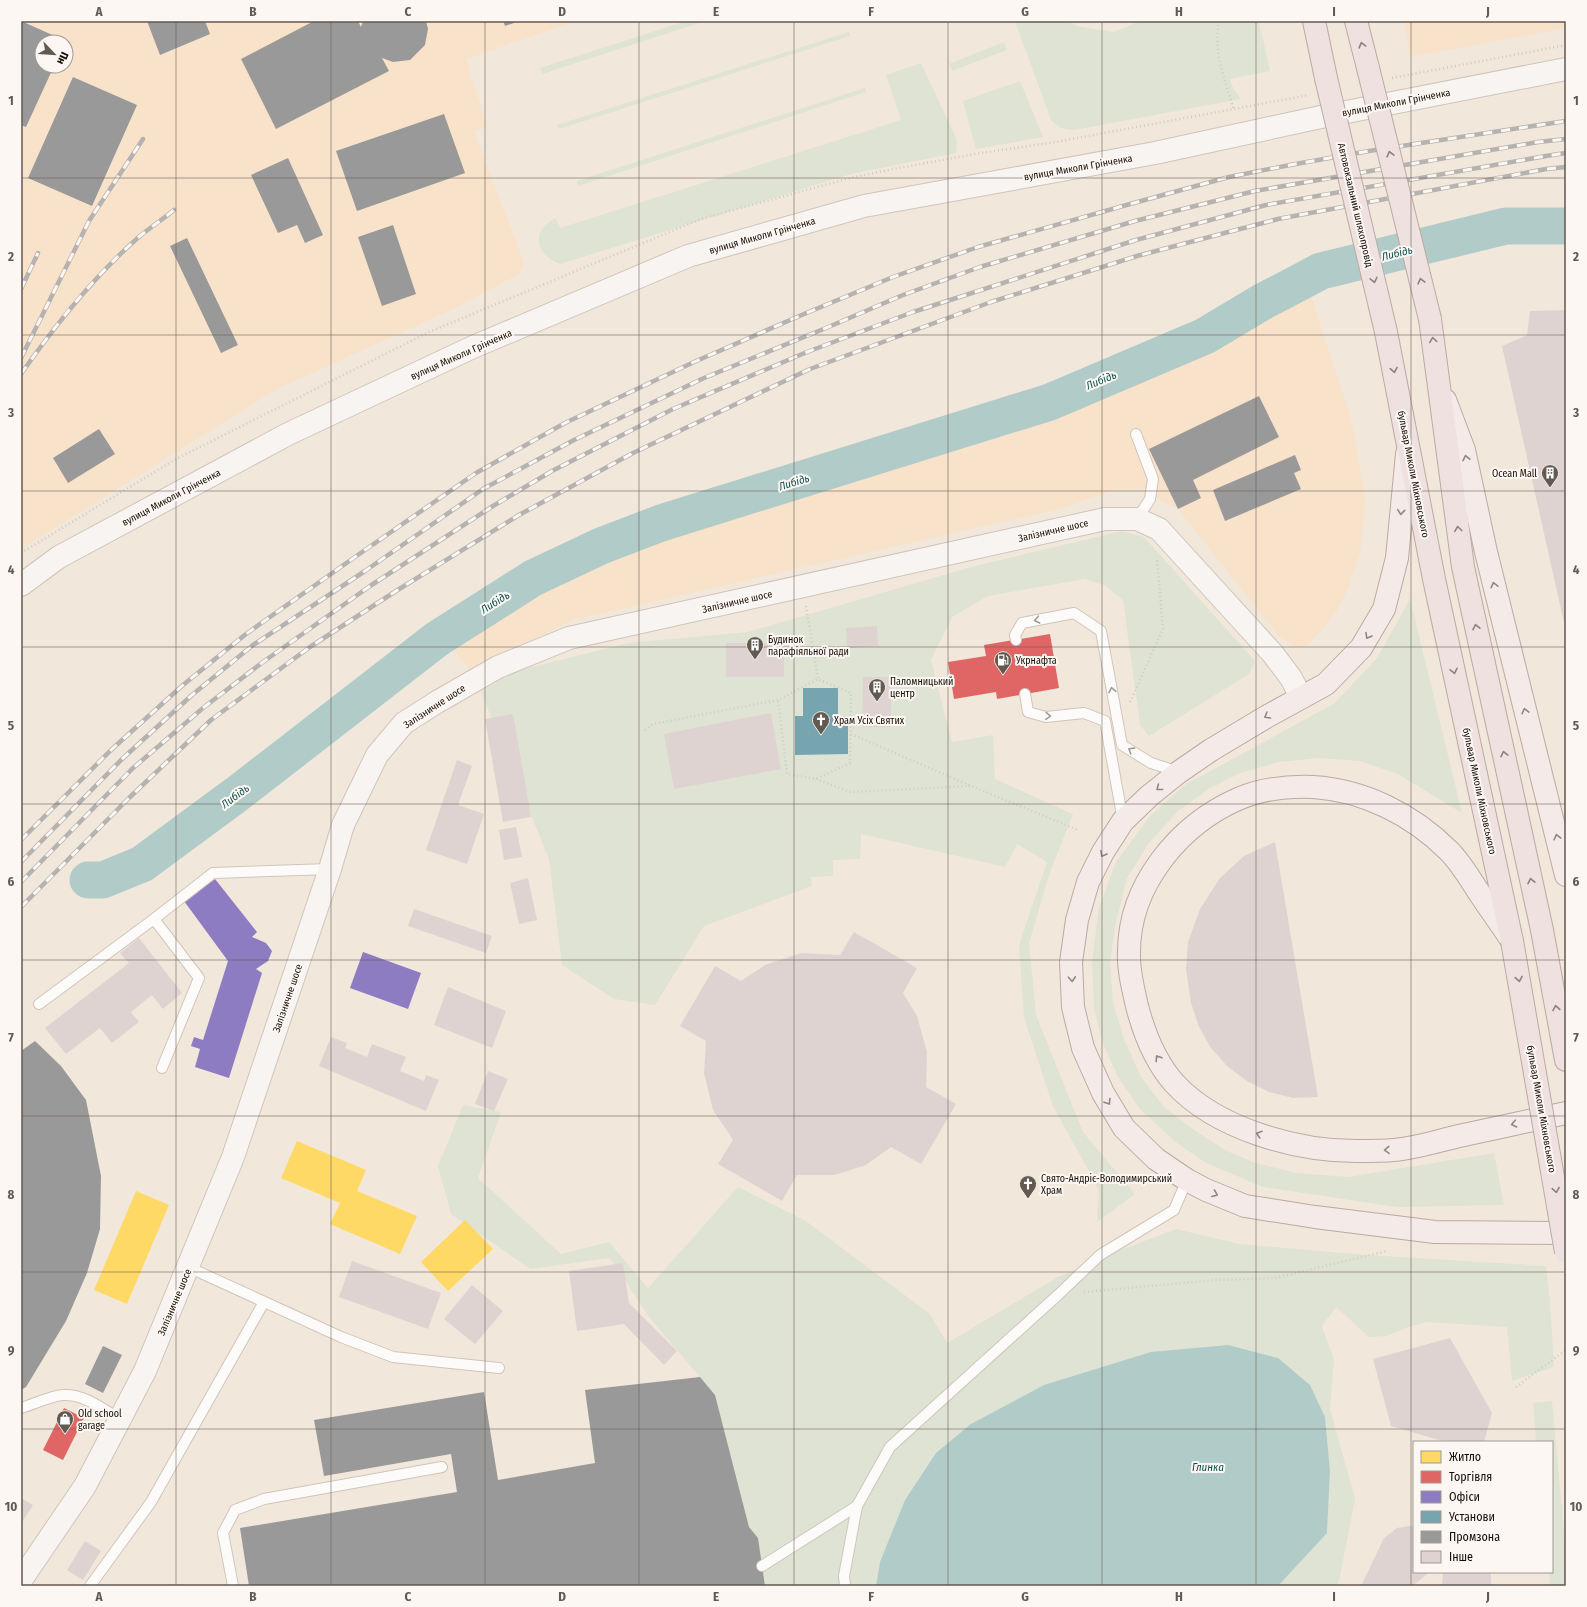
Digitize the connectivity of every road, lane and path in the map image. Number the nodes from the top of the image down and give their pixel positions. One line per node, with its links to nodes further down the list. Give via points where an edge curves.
1 (1219, 21): 5 (path, via 1218,59)
2 (1356, 21): 7 (highway, one-way to 2, bridge, via 1430,318)
3 (1313, 24): 6 (highway, Автовокзальний шляхопровід, one-way to 6, bridge)
4 (1566, 69): 14 (street, вулиця Миколи Грінченка, via 1321,117 1155,153 864,206 688,256 473,347 288,434 59,557)
5 (1234, 110)
6 (1386, 332): 10 (highway, бульвар Миколи Міхновського, one-way to 10)
7 (1440, 389): 30 (main road, one-way to 7, via 1486,552 1464,450); 34 (highway, one-way to 7, via 1542,930 1463,568)
8 (301, 397): 12 (path, via 176,459)
9 (1136, 434): 11 (lane, via 1153,479 1150,499)
10 (1408, 445): 19 (main road, one-way to 19, via 1397,558 1384,609 1361,648 1326,684); 32 (highway, бульвар Миколи Міхновського, one-way to 32)
11 (1137, 518): 19 (street, Залізничне шосе, via 1159,529 1165,535 1273,654); 29 (street, Залізничне шосе, via 1105,519 569,638 498,667 404,723 377,755 343,825)
12 (21, 553)
13 (1156, 558): 21 (path, via 1163,629)
14 (21, 585)
15 (805, 600): 17 (path)
16 (1016, 640): 21 (lane, one-way to 16, via 1101,631 1074,613 1022,623)
17 (818, 679): 20 (path); 23 (path, via 851,693)
18 (1025, 694): 27 (lane, one-way to 27, via 1028,712 1046,717 1084,713 1105,721)
19 (1301, 697): 24 (main road, one-way to 24)
20 (778, 700): 22 (path, via 652,724); 25 (path, via 787,774)
21 (1119, 728): 24 (lane, one-way to 21, via 1151,763 1122,745)
22 (645, 730)
23 (851, 734): 25 (path, via 850,762); 26 (path)
24 (1179, 772): 27 (main road, one-way to 27)
25 (816, 779): 26 (path, via 850,792)
26 (971, 786): 28 (path)
27 (1123, 821): 37 (main road, one-way to 37, via 1088,882 1077,920 1071,962 1073,1007 1083,1048 1103,1093 1124,1128 1156,1159)
28 (1078, 830)
29 (330, 869): 31 (lane, via 213,873); 41 (street, Залізничне шосе, via 234,1157)
30 (1566, 875)
31 (154, 919): 33 (lane); 35 (lane, via 199,978)
32 (1512, 941): 36 (main road, one-way to 32, via 1396,1150 1354,1151 1313,1147 1274,1139 1237,1126 1203,1108 1175,1083 1155,1054 1141,1021 1132,986 1128,951 1134,916 1146,885 1163,857 1186,833 1212,812 1240,798 1298,786 1328,788 1356,794 1406,817 1450,851); 40 (highway, бульвар Миколи Міхновського, one-way to 40, bridge)
33 (39, 1004)
34 (1566, 1060)
35 (162, 1068)
36 (1566, 1113)
37 (1187, 1180): 38 (main road, one-way to 38, via 1245,1206 1316,1217 1435,1232); 42 (lane, via 1174,1210 1100,1255)
38 (1566, 1233)
39 (1388, 1251): 42 (path, via 1275,1278 1216,1280)
40 (1566, 1252)
41 (188, 1267): 43 (lane); 48 (street, Залізничне шосе, via 145,1371)
42 (1059, 1294): 50 (lane, via 890,1447)
43 (264, 1302): 45 (lane, via 393,1357); 53 (lane, via 151,1502)
44 (1566, 1350): 46 (path)
45 (499, 1368)
46 (1516, 1387)
47 (21, 1408): 48 (lane, via 62,1395 79,1397 94,1403)
48 (120, 1419): 52 (street, Залізничне шосе, via 85,1486)
49 (442, 1467): 54 (lane, via 264,1499 235,1510 223,1533)
50 (857, 1506): 51 (lane); 55 (lane, via 844,1576)
51 (762, 1566)
52 (21, 1580)
53 (90, 1586)
54 (233, 1586)
55 (845, 1586)

